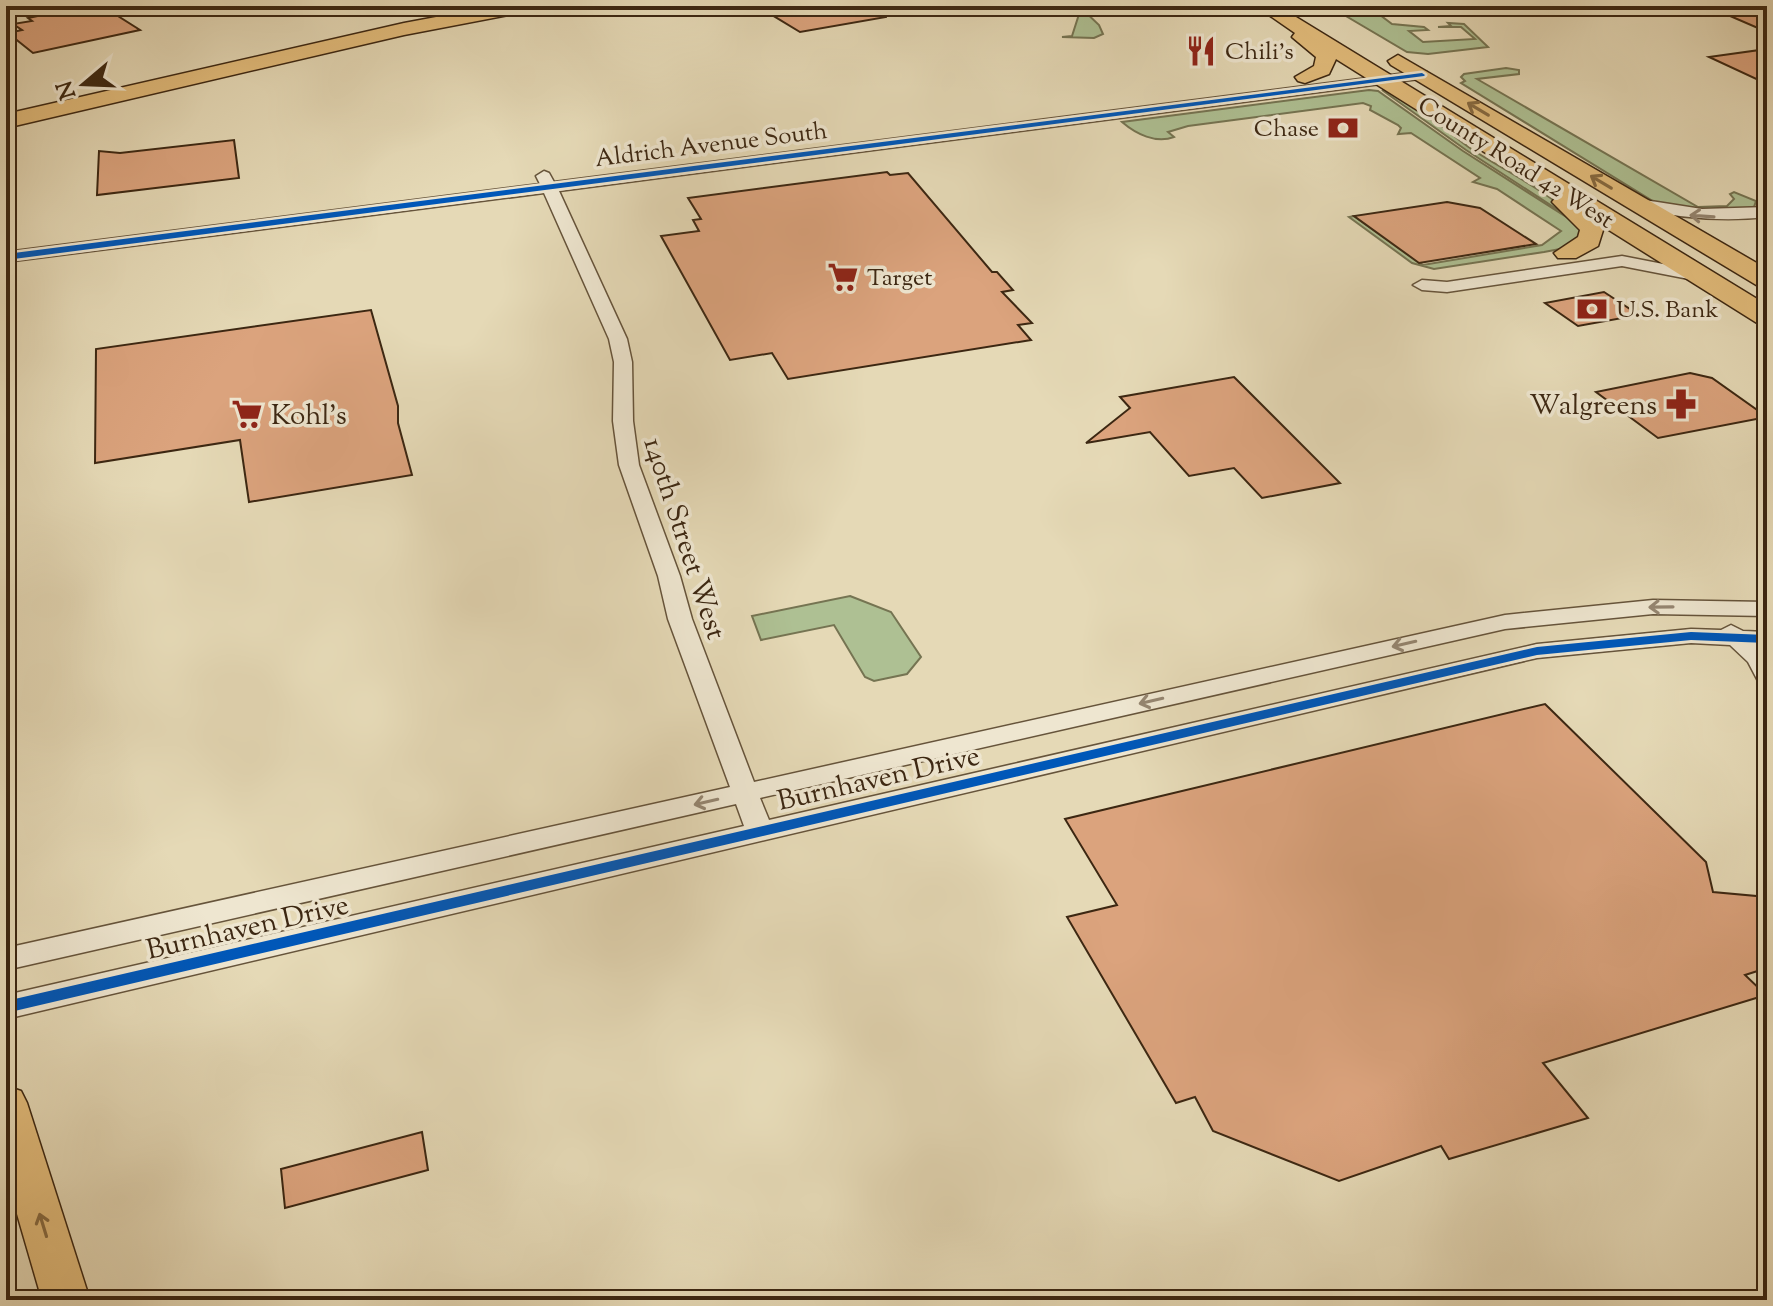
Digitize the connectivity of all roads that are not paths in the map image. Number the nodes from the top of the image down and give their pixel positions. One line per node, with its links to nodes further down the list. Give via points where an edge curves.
1 (447, 6): 8 (highway)
2 (523, 6): 9 (highway)
3 (1264, 6): 6 (highway, County Road 42 West); 7 (highway, via 1325,54 1322,70)
4 (1380, 50): 5 (highway, County Road 42 West)
5 (1413, 70): 6 (street, Aldrich Avenue South); 12 (highway, County Road 42 West, one-way to 5)
6 (1374, 75): 7 (street, Aldrich Avenue South); 10 (highway, County Road 42 West); 11 (street, Aldrich Avenue South)
7 (1305, 77): 11 (street, Aldrich Avenue South)
8 (6, 105)
9 (6, 121)
10 (1509, 158): 15 (highway, via 1624,216); 17 (highway, County Road 42 West); 18 (highway, via 1593,228 1589,241)
11 (546, 180): 16 (street, Aldrich Avenue South); 19 (street, Aldrich Avenue South); 29 (street, 140th Street West, via 618,339 629,465 680,619)
12 (1638, 204): 13 (street, one-way to 12, via 1720,217); 15 (highway, County Road 42 West)
13 (1767, 212)
14 (1767, 227): 15 (street)
15 (1685, 232): 21 (highway, County Road 42 West)
16 (6, 242)
17 (1654, 248): 18 (street); 20 (highway, County Road 42 West); 22 (highway, via 1703,258)
18 (1567, 253): 20 (street, via 1433,276 1422,285 1447,287 1622,261)
19 (6, 257)
20 (1699, 276): 23 (highway, County Road 42 West)
21 (1767, 280)
22 (1767, 288)
23 (1767, 317)
24 (1702, 607): 25 (street, Burnhaven Drive); 26 (street); 29 (street, Burnhaven Drive, one-way to 29, via 1505,622)
25 (1767, 609)
26 (1739, 638): 27 (street, Burnhaven Drive); 28 (street); 30 (street, Burnhaven Drive, via 1691,636 1537,651)
27 (1767, 639)
28 (1767, 676)
29 (747, 792): 30 (street, 140th Street West); 31 (street, Burnhaven Drive, one-way to 31)
30 (759, 830): 32 (street, Burnhaven Drive)
31 (6, 959)
32 (6, 1007)
33 (6, 1103): 34 (main road, one-way to 33)
34 (66, 1300)

